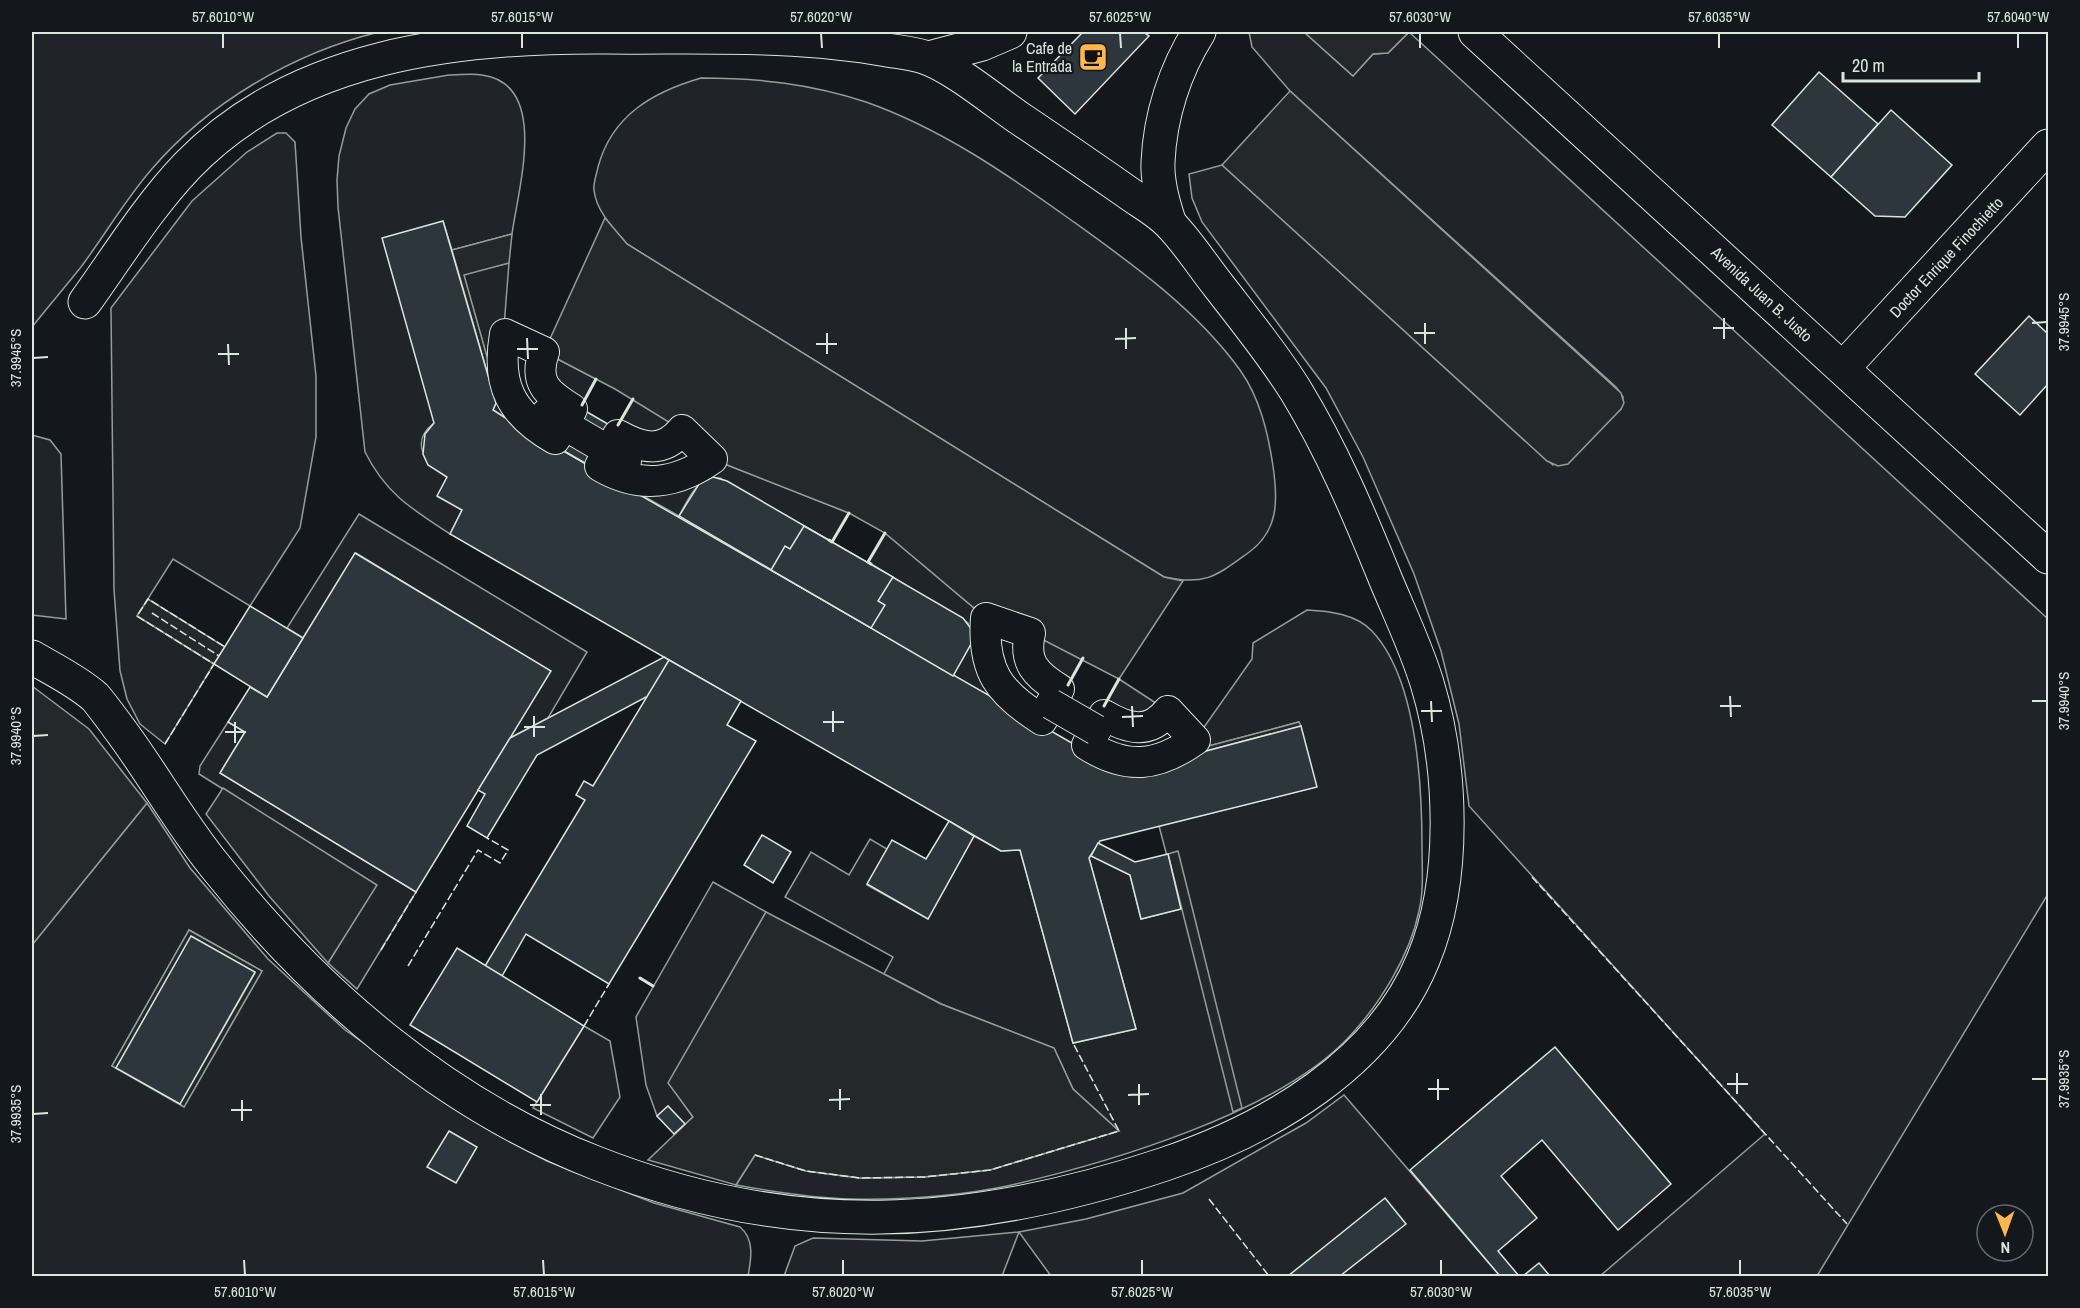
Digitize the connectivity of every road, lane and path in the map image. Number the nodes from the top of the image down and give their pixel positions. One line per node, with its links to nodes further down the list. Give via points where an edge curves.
1 (1010, 32): 4 (street)
2 (1199, 32): 6 (street, via 1182,58 1161,136 1157,164)
3 (1475, 32): 9 (street, Avenida Juan B. Justo)
4 (929, 58): 6 (street); 7 (street, via 847,42 568,37 449,44 367,62 314,82 260,109 220,135 155,203)
5 (2049, 146): 9 (street, Doctor Enrique Finochietto)
6 (1169, 221): 13 (street, via 1290,382 1341,475 1426,680 1438,728 1447,843 1440,908 1422,964 1408,992 1365,1048 1302,1098 1247,1129 1182,1158 1128,1176 1010,1204 881,1218 777,1213 682,1192 588,1161 474,1101 358,1019 321,986 209,860 96,698)
7 (85, 302)
8 (525, 344): 10 (street, via 523,372 529,393 536,405 563,426 608,451 618,435 651,448 669,443 682,430)
9 (1843, 368): 11 (street, Avenida Juan B. Justo)
10 (697, 445)
11 (2049, 557)
12 (1009, 626): 14 (street, bridge, via 1012,668 1025,687 1095,730 1120,743 1142,746 1164,741)
13 (32, 657)
14 (1182, 726)

